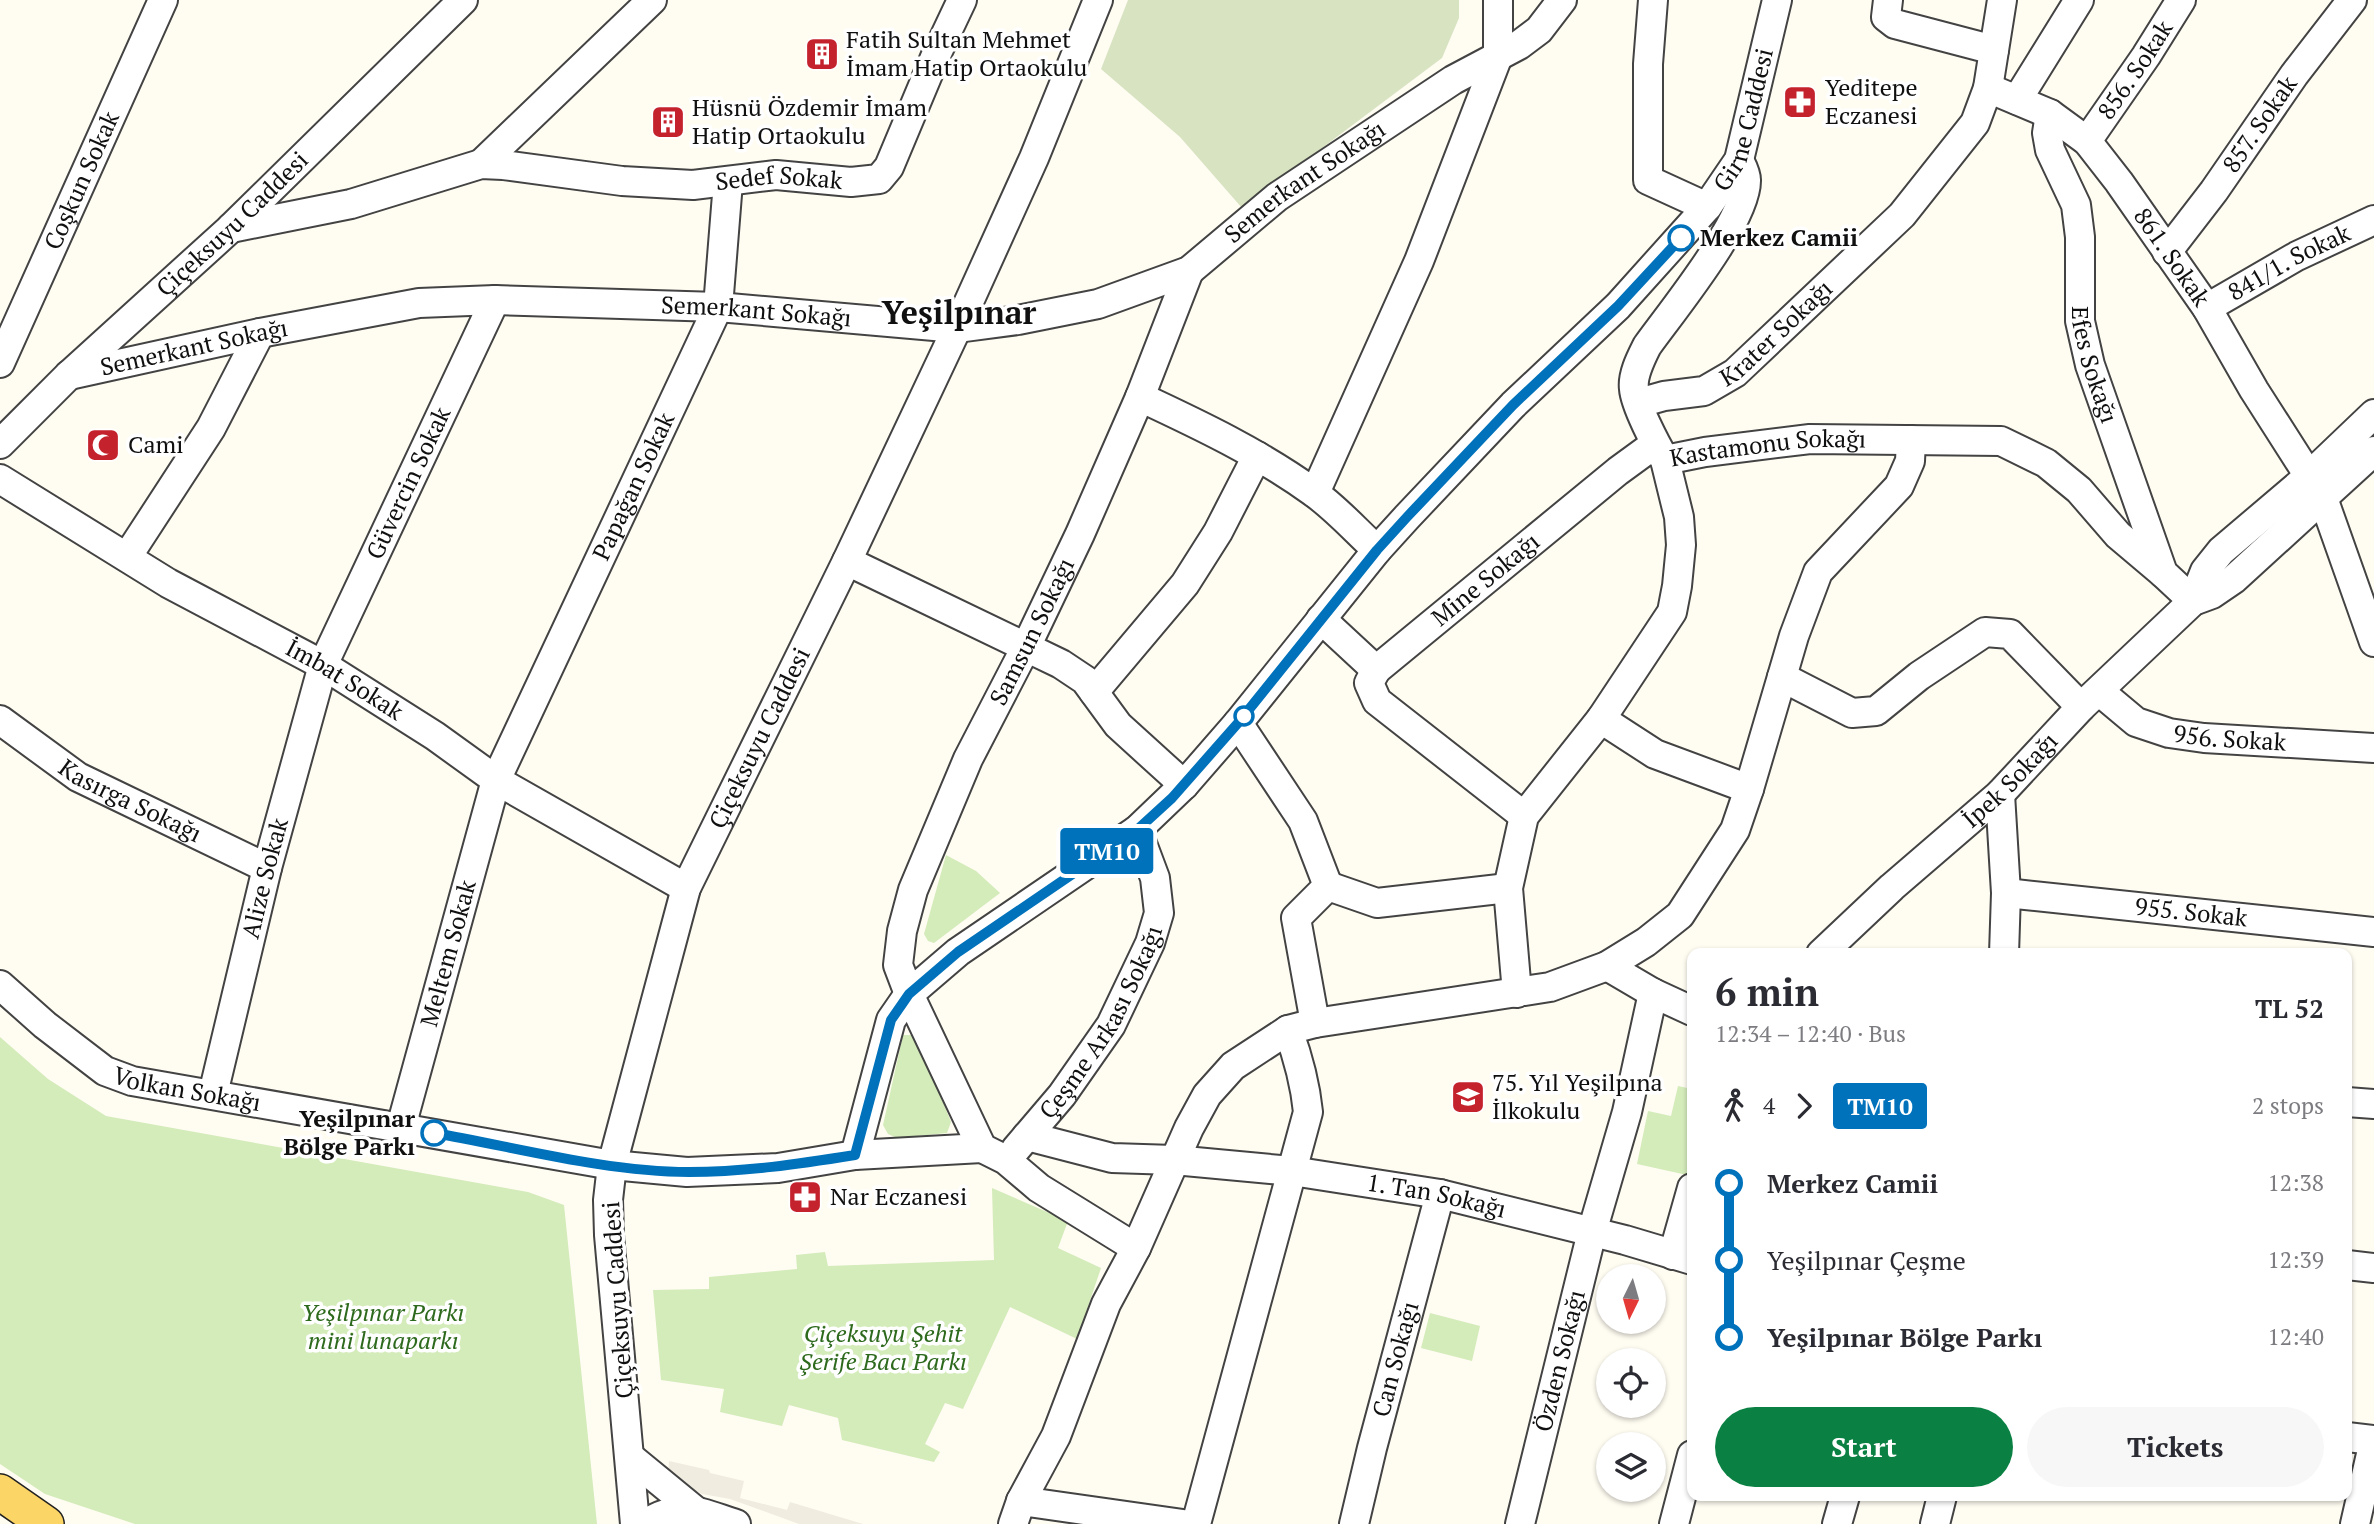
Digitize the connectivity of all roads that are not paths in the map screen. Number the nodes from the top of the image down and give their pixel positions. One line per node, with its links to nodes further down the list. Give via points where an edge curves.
1 (163, 0): 34 (street, Coşkun Sokak)
2 (463, 0): 26 (street, Çiçeksuyu Caddesi)
3 (652, 0): 22 (street, Sedef Sokak)
4 (962, 0): 23 (street, Sedef Sokak, via 879,179 851,182 776,175)
5 (1098, 0): 32 (street, Çiçeksuyu Caddesi, via 1034,158)
6 (1498, 0): 16 (street)
7 (1562, 0): 16 (street, Semerkant Sokağı, via 1539,30)
8 (1653, 0): 24 (street, via 1648,180)
9 (1777, 0): 21 (street, Girne Caddesi)
10 (1888, 0): 15 (street, via 1886,17 1895,24)
11 (2002, 0): 15 (street)
12 (2079, 0): 18 (street)
13 (2182, 0): 20 (street, 856. Sokak)
14 (2353, 0): 27 (street, 857. Sokak)
15 (1994, 50): 17 (street)
16 (1499, 56): 28 (street, Semerkant Sokağı, via 1453,80 1278,197); 46 (street, via 1419,261)
17 (1988, 89): 18 (street, 861. Sokak); 37 (street, Krater Sokağı, via 1975,123 1902,215 1735,373 1704,391)
18 (2017, 100): 19 (street, 861. Sokak)
19 (2050, 114): 20 (street, 861. Sokak); 50 (street, Efes Sokağı, via 2050,149 2076,205 2080,321 2090,365)
20 (2087, 141): 27 (street, 861. Sokak)
21 (1739, 160): 24 (street, Girne Caddesi); 37 (street, Kastamonu Sokağı, via 1746,177 1745,195 1725,238 1647,346 1634,388)
22 (481, 164): 23 (street, Sedef Sokak, via 622,181); 26 (street, Sedef Sokak, via 351,204)
23 (728, 182): 30 (street, Papağan Sokak)
24 (1707, 207): 47 (street, Girne Caddesi, via 1618,306 1513,405)
25 (2374, 220): 31 (street, 841/1. Sokak, via 2297,256)
26 (231, 228): 35 (street, Çiçeksuyu Caddesi)
27 (2168, 252): 31 (street, 861. Sokak)
28 (1189, 271): 32 (street, Semerkant Sokağı, via 1098,304); 36 (street, Samsun Sokağı)
29 (495, 300): 30 (street, Semerkant Sokağı); 33 (street, Semerkant Sokağı, via 419,303); 55 (street, Güvercin Sokak)
30 (718, 307): 32 (street, Semerkant Sokağı); 64 (street, Papağan Sokak)
31 (2207, 308): 45 (street, 861. Sokak)
32 (957, 328): 49 (street, Çiçeksuyu Caddesi)
33 (260, 333): 35 (street, Semerkant Sokağı); 48 (street, via 211,428)
34 (0, 363)
35 (69, 375): 40 (street, Çiçeksuyu Caddesi)
36 (1140, 397): 43 (street); 54 (street, Samsun Sokağı)
37 (1639, 403): 42 (street, Kastamonu Sokağı)
38 (2374, 414): 45 (street)
39 (1911, 440): 42 (street, Kastamonu Sokağı, via 1810,439 1705,452); 50 (street, Kastamonu Sokağı, via 2001,441 2046,463); 57 (street, via 1910,461 1899,486 1818,572)
40 (0, 444)
41 (2374, 451): 45 (street)
42 (1660, 452): 56 (street, Mine Sokağı, via 1618,471); 60 (street, via 1677,508 1681,545 1672,612)
43 (1257, 456): 46 (street); 58 (street, via 1185,584)
44 (0, 479): 48 (street, İmbat Sokak)
45 (2315, 488): 51 (street, İpek Sokağı, via 2234,579); 53 (street, 861. Sokak)
46 (1315, 494): 47 (street)
47 (1377, 550): 52 (street, Girne Caddesi)
48 (127, 557): 55 (street, İmbat Sokak)
49 (848, 561): 54 (street); 72 (street, Çiçeksuyu Caddesi)
50 (2163, 573): 51 (street, Efes Sokağı)
51 (2193, 601): 59 (street, İpek Sokağı)
52 (1321, 618): 56 (street); 62 (street, Girne Caddesi)
53 (2374, 642)
54 (1026, 647): 58 (street, via 1077,674); 82 (street, Samsun Sokağı, via 968,759 913,890 898,965)
55 (323, 665): 64 (street, İmbat Sokak); 70 (street, Alize Sokak)
56 (1376, 670): 68 (street, via 1369,683 1377,701)
57 (1782, 677): 59 (street, 956. Sokak, via 1852,713 1876,711 1985,632 2010,634); 66 (street)
58 (1094, 692): 65 (street, via 1118,725)
59 (2090, 699): 63 (street, 956. Sokak, via 2169,733); 67 (street, İpek Sokağı)
60 (1601, 719): 66 (street, via 1655,754); 68 (street)
61 (0, 720): 70 (street, Kasırga Sokağı, via 78,777)
62 (1238, 723): 65 (street, Girne Caddesi); 71 (street, via 1303,821)
63 (2374, 748)
64 (496, 780): 72 (street, İmbat Sokak); 88 (street, Meltem Sokak)
65 (1184, 785): 69 (street, Girne Caddesi)
66 (1749, 789): 78 (street, via 1735,830 1679,915)
67 (2000, 794): 74 (street); 76 (street, İpek Sokağı)
68 (1524, 816): 73 (street)
69 (1137, 830): 82 (street, Girne Caddesi, via 958,952); 89 (street, Çeşme Arkası Sokağı, via 1155,878 1159,913 1150,943 1111,1025)
70 (267, 868): 85 (street, Alize Sokak)
71 (1328, 886): 73 (street, via 1377,903); 84 (street, via 1296,918)
72 (686, 888): 93 (street, Çiçeksuyu Caddesi)
73 (1508, 888): 80 (street)
74 (2006, 893): 75 (street, 955. Sokak); 77 (street)
75 (2374, 932)
76 (1827, 948)
77 (2004, 948)
78 (1607, 966): 80 (street, via 1550,987); 81 (street)
79 (0, 985): 85 (street, Volkan Sokağı, via 105,1071 132,1081)
80 (1517, 993): 84 (street)
81 (1653, 993): 83 (street); 97 (street, Özden Sokağı, via 1627,1112)
82 (909, 994): 90 (street, Samsun Sokağı); 91 (street, Girne Caddesi, via 891,1020)
83 (1687, 1009)
84 (1301, 1026): 92 (street, via 1233,1066 1207,1095); 94 (street, via 1300,1064 1308,1112)
85 (213, 1094): 88 (street, Volkan Sokağı)
86 (2352, 1102): 87 (street)
87 (2374, 1104)
88 (401, 1127): 93 (street, Volkan Sokağı)
89 (1027, 1136): 90 (street, Çeşme Arkası Sokağı); 92 (street, 1. Tan Sokağı, via 1112,1158)
90 (994, 1154): 91 (street); 98 (street)
91 (855, 1155): 93 (street, via 778,1168 687,1172)
92 (1174, 1160): 94 (street, 1. Tan Sokağı); 98 (street)
93 (612, 1165): 104 (street, Çiçeksuyu Caddesi, via 609,1235)
94 (1292, 1171): 95 (street, 1. Tan Sokağı); 117 (street)
95 (1440, 1194): 97 (street, 1. Tan Sokağı); 118 (street, Can Sokağı)
96 (1687, 1227): 99 (street)
97 (1592, 1232): 99 (street, 1. Tan Sokağı); 119 (street, Özden Sokağı)
98 (1136, 1248): 111 (street, via 1106,1304 1056,1436)
99 (1683, 1258)
100 (2352, 1266): 101 (street)
101 (2374, 1268)
102 (2352, 1438): 103 (street)
103 (2374, 1441): 105 (street)
104 (630, 1457): 110 (street); 113 (street, Çiçeksuyu Caddesi)
105 (2371, 1468): 123 (street)
106 (1687, 1474): 120 (street)
107 (0, 1492): 112 (main road)
108 (1844, 1501): 121 (street)
109 (1941, 1501): 122 (street)
110 (697, 1512): 114 (street, via 670,1511); 115 (street)
111 (1017, 1512): 116 (street)
112 (46, 1524)
113 (635, 1524)
114 (645, 1524)
115 (736, 1524)
116 (1183, 1524)
117 (1196, 1524)
118 (1354, 1524)
119 (1520, 1524)
120 (1674, 1524)
121 (1837, 1524)
122 (1935, 1524)
123 (2356, 1524)

